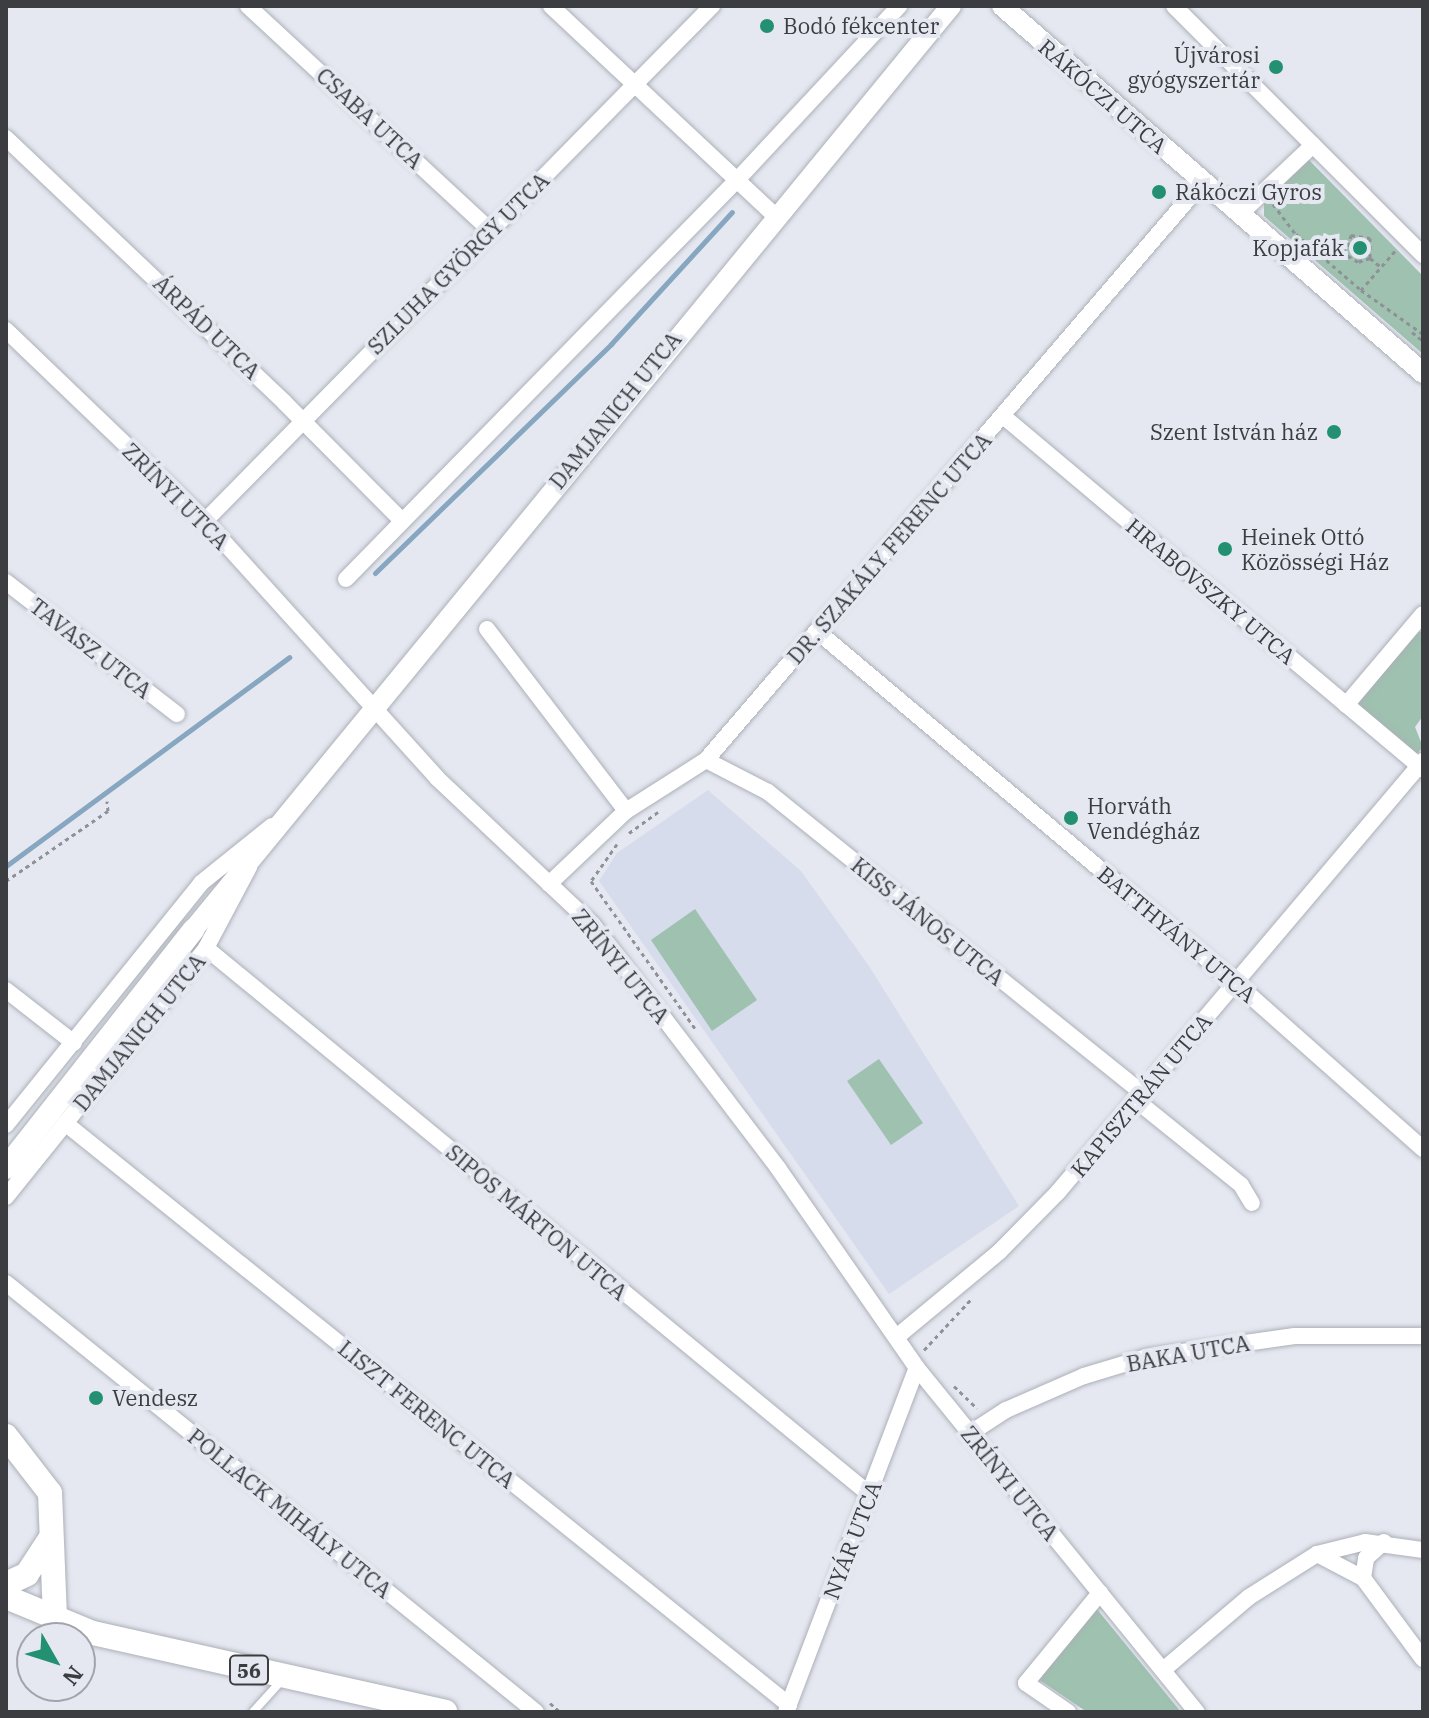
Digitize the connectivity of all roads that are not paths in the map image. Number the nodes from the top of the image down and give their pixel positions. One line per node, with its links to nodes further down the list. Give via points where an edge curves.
1 (248, 6): 15 (street, CSABA UTCA)
2 (551, 6): 8 (street)
3 (712, 6): 8 (street, SZLUHA GYÖRGY UTCA)
4 (899, 6): 11 (street)
5 (951, 6): 13 (street, DAMJANICH UTCA)
6 (1002, 6): 12 (street, RÁKÓCZI UTCA)
7 (1174, 6): 10 (street)
8 (634, 84): 11 (street); 15 (street, SZLUHA GYÖRGY UTCA)
9 (6, 138): 20 (street, ÁRPÁD UTCA)
10 (1313, 145): 14 (street); 16 (street)
11 (737, 180): 13 (street); 22 (street)
12 (1202, 183): 14 (street, RÁKÓCZI UTCA); 19 (street, DR. SZAKÁLY FERENC UTCA)
13 (774, 215): 29 (street, DAMJANICH UTCA)
14 (1239, 215): 18 (street, RÁKÓCZI UTCA)
15 (491, 231): 20 (street, SZLUHA GYÖRGY UTCA)
16 (1423, 255)
17 (6, 330): 21 (street, ZRÍNYI UTCA)
18 (1423, 373)
19 (1003, 416): 27 (street, DR. SZAKÁLY FERENC UTCA); 28 (street, HRABOVSZKY UTCA)
20 (302, 421): 21 (street, SZLUHA GYÖRGY UTCA); 22 (street, ÁRPÁD UTCA)
21 (205, 521): 29 (street, ZRÍNYI UTCA)
22 (402, 521): 23 (street)
23 (346, 579)
24 (6, 582): 30 (street, TAVASZ UTCA)
25 (1423, 614): 28 (street)
26 (487, 629): 33 (street)
27 (817, 631): 31 (street, DR. SZAKÁLY FERENC UTCA); 37 (street, BATTHYÁNY UTCA)
28 (1346, 705): 32 (street, HRABOVSZKY UTCA)
29 (370, 710): 34 (street, DAMJANICH UTCA); 35 (street, ZRÍNYI UTCA)
30 (177, 714)
31 (706, 760): 33 (street, DR. SZAKÁLY FERENC UTCA); 40 (street, KISS JÁNOS UTCA, via 768,792)
32 (1422, 765): 37 (street, KAPISZTRÁN UTCA)
33 (626, 811): 35 (street, DR. SZAKÁLY FERENC UTCA)
34 (283, 818): 36 (street, DAMJANICH UTCA); 39 (street, DAMJANICH UTCA, via 201,883)
35 (549, 884): 48 (street, ZRÍNYI UTCA, via 593,925)
36 (199, 939): 41 (street, DAMJANICH UTCA); 44 (main road, DAMJANICH UTCA); 53 (street, SIPOS MÁRTON UTCA)
37 (1236, 983): 40 (street, KAPISZTRÁN UTCA); 43 (street, BATTHYÁNY UTCA)
38 (6, 990): 39 (street)
39 (74, 1043): 42 (street, DAMJANICH UTCA)
40 (1140, 1097): 46 (street, KISS JÁNOS UTCA, via 1241,1185); 48 (street, KAPISZTRÁN UTCA, via 1000,1251)
41 (65, 1123): 45 (street, DAMJANICH UTCA); 66 (street, LISZT FERENC UTCA)
42 (6, 1125)
43 (1423, 1149)
44 (6, 1168)
45 (6, 1197)
46 (1252, 1203)
47 (6, 1283): 69 (street, POLLACK MIHÁLY UTCA)
48 (899, 1335): 50 (street, ZRÍNYI UTCA)
49 (1423, 1336): 51 (street, BAKA UTCA, via 1295,1336 1147,1357 1071,1381 1006,1410)
50 (924, 1364): 51 (street, ZRÍNYI UTCA); 53 (street, NYÁR UTCA)
51 (969, 1434): 60 (street, ZRÍNYI UTCA)
52 (6, 1436): 54 (main road, via 50,1493)
53 (869, 1494): 66 (street, NYÁR UTCA)
54 (51, 1537): 59 (main road, via 27,1574); 62 (main road)
55 (1384, 1542): 56 (street); 57 (street); 58 (street, via 1366,1558)
56 (1423, 1550)
57 (1317, 1554): 58 (street); 64 (street, via 1249,1597)
58 (1363, 1578): 63 (street)
59 (6, 1584)
60 (1100, 1593): 64 (street, ZRÍNYI UTCA); 70 (street, via 1026,1683)
61 (6, 1597): 62 (main road, 56)
62 (55, 1620): 65 (main road, 56)
63 (1423, 1659)
64 (1163, 1670): 71 (street, ZRÍNYI UTCA)
65 (285, 1677): 67 (lane); 68 (main road, 56)
66 (788, 1708)
67 (253, 1712)
68 (445, 1712)
69 (536, 1712)
70 (1068, 1712)
71 (1197, 1712)

